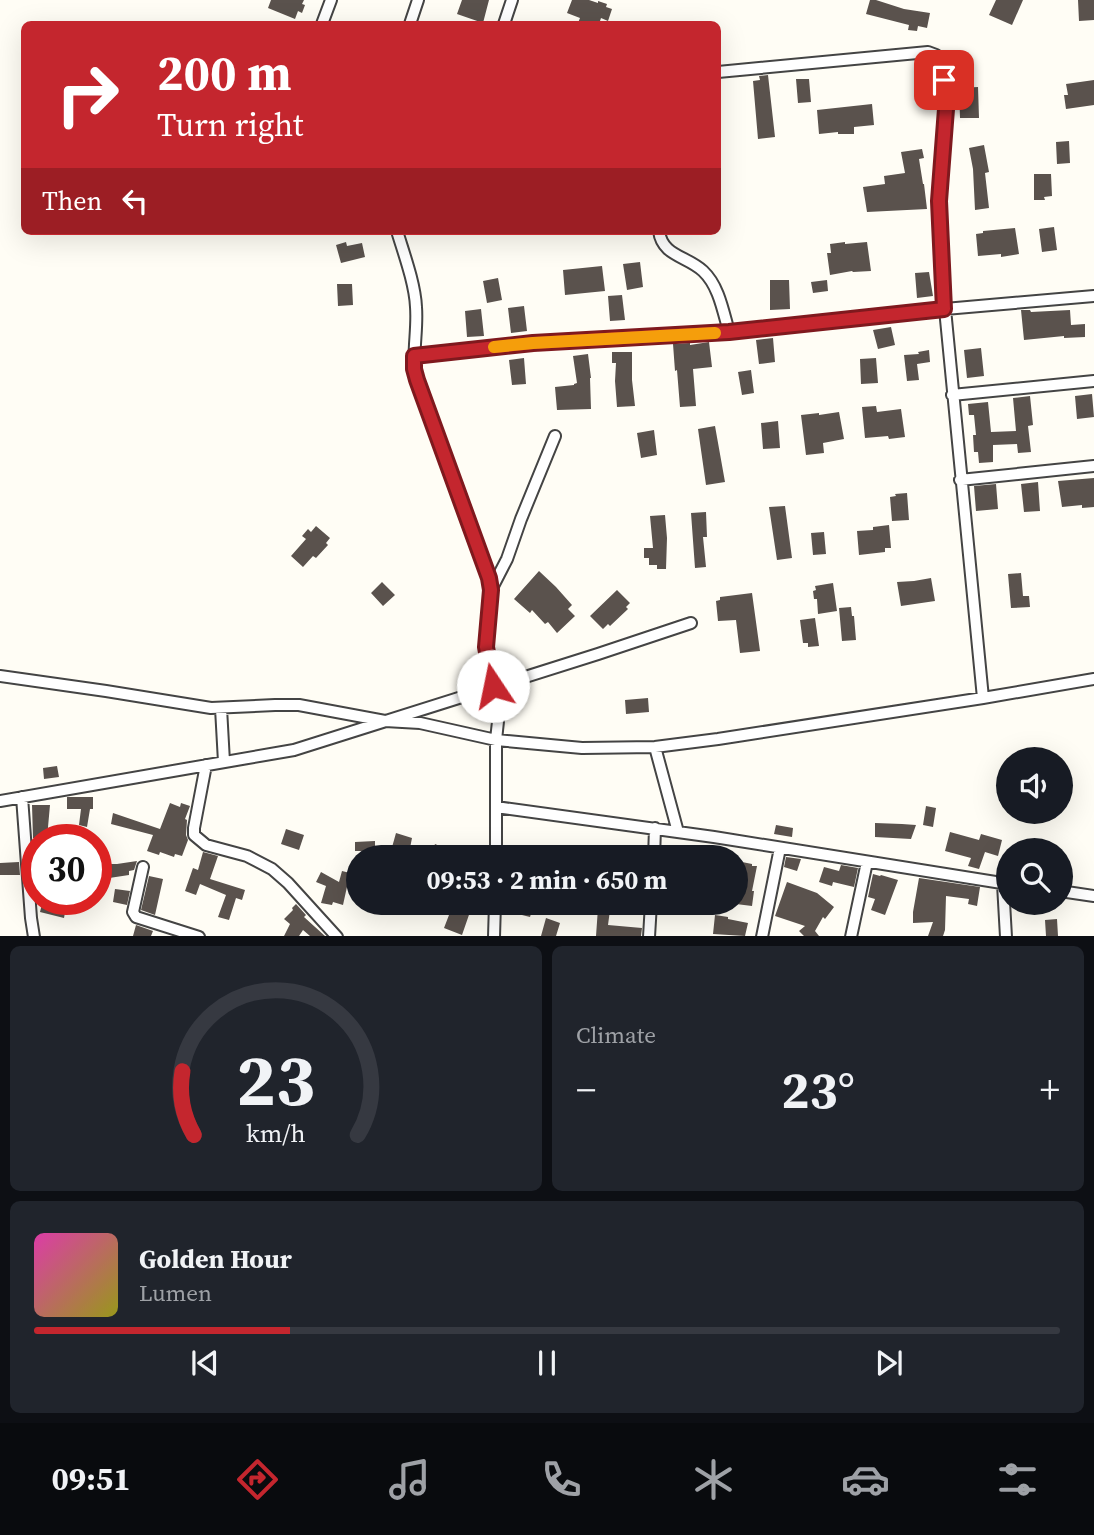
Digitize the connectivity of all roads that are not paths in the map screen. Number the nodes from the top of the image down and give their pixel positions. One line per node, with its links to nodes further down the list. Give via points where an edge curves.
1 (331, 0): 4 (street)
2 (418, 0): 5 (street)
3 (512, 0): 6 (street)
4 (323, 21)
5 (411, 21)
6 (505, 21)
7 (721, 72): 11 (street, via 928,52 936,55 946,109 939,201)
8 (398, 235): 13 (street, via 417,309)
9 (660, 235): 12 (street, via 663,245 708,277)
10 (1094, 296): 11 (street)
11 (944, 309): 12 (street); 15 (street)
12 (729, 332): 13 (street, via 533,343)
13 (414, 356): 19 (street, via 417,380)
14 (1094, 381): 15 (street)
15 (952, 394): 18 (street)
16 (555, 436): 19 (street)
17 (1094, 467): 18 (street)
18 (960, 480): 24 (street)
19 (491, 590): 23 (street, via 486,647)
20 (691, 623): 23 (street)
21 (0, 676): 25 (street)
22 (1094, 679): 24 (street)
23 (498, 685): 26 (street); 27 (street)
24 (983, 698): 28 (street)
25 (220, 708): 26 (street, via 299,705); 29 (street)
26 (385, 721): 27 (street, via 421,723); 29 (street, via 294,750)
27 (496, 740): 28 (street, via 582,748); 33 (street)
28 (655, 747): 35 (street)
29 (224, 762): 30 (street)
30 (206, 765): 31 (street); 49 (street, via 194,835 206,845 247,856 272,869)
31 (22, 797): 32 (street); 47 (street)
32 (0, 801)
33 (496, 807): 34 (street); 36 (street)
34 (655, 828): 35 (street); 37 (street)
35 (678, 832): 38 (street)
36 (496, 845)
37 (654, 845)
38 (780, 848): 39 (street); 52 (street)
39 (867, 862): 41 (street); 53 (street)
40 (143, 867): 48 (street, via 133,912 136,917)
41 (996, 883)
42 (1073, 893): 43 (street)
43 (1094, 896)
44 (495, 915): 50 (street)
45 (650, 915): 51 (street)
46 (1006, 915): 54 (street)
47 (34, 936)
48 (199, 936)
49 (337, 936)
50 (494, 936)
51 (649, 936)
52 (762, 936)
53 (851, 936)
54 (1006, 936)

